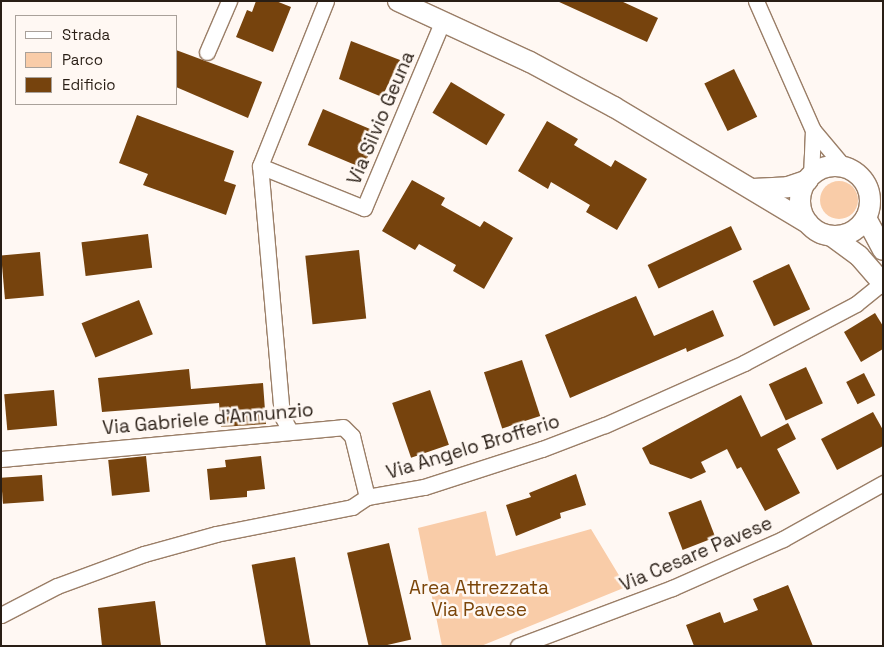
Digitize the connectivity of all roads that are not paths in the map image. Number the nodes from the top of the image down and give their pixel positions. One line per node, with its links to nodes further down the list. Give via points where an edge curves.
1 (228, 1): 6 (street)
2 (326, 1): 8 (street)
3 (398, 1): 5 (street)
4 (756, 1): 7 (street)
5 (442, 22): 8 (street, Via Silvio Geuna, via 364,208); 11 (street, via 614,106)
6 (207, 52)
7 (813, 130): 9 (street); 10 (street)
8 (260, 166): 17 (street, via 282,416)
9 (844, 167): 10 (street, via 826,167); 12 (street, via 859,175 866,184 870,207)
10 (809, 178): 11 (street, via 788,187); 13 (street, via 800,202)
11 (752, 189): 13 (street)
12 (866, 218): 14 (street, via 852,232); 15 (street)
13 (808, 223): 14 (street, via 823,234)
14 (833, 236): 16 (street, via 859,256)
15 (883, 250)
16 (882, 284): 20 (street, Via Angelo Brofferio, via 856,304 744,363 605,425 424,487)
17 (290, 431): 18 (street, Via Gabriele d'Annunzio); 20 (street, Via Gabriele d'Annunzio, via 342,427 352,436)
18 (1, 459)
19 (883, 483): 22 (street, Via Cesare Pavese, via 783,539 672,588)
20 (367, 497): 21 (street, Via Angelo Brofferio, via 352,508 216,534 144,554 57,586)
21 (1, 615)
22 (518, 646)

